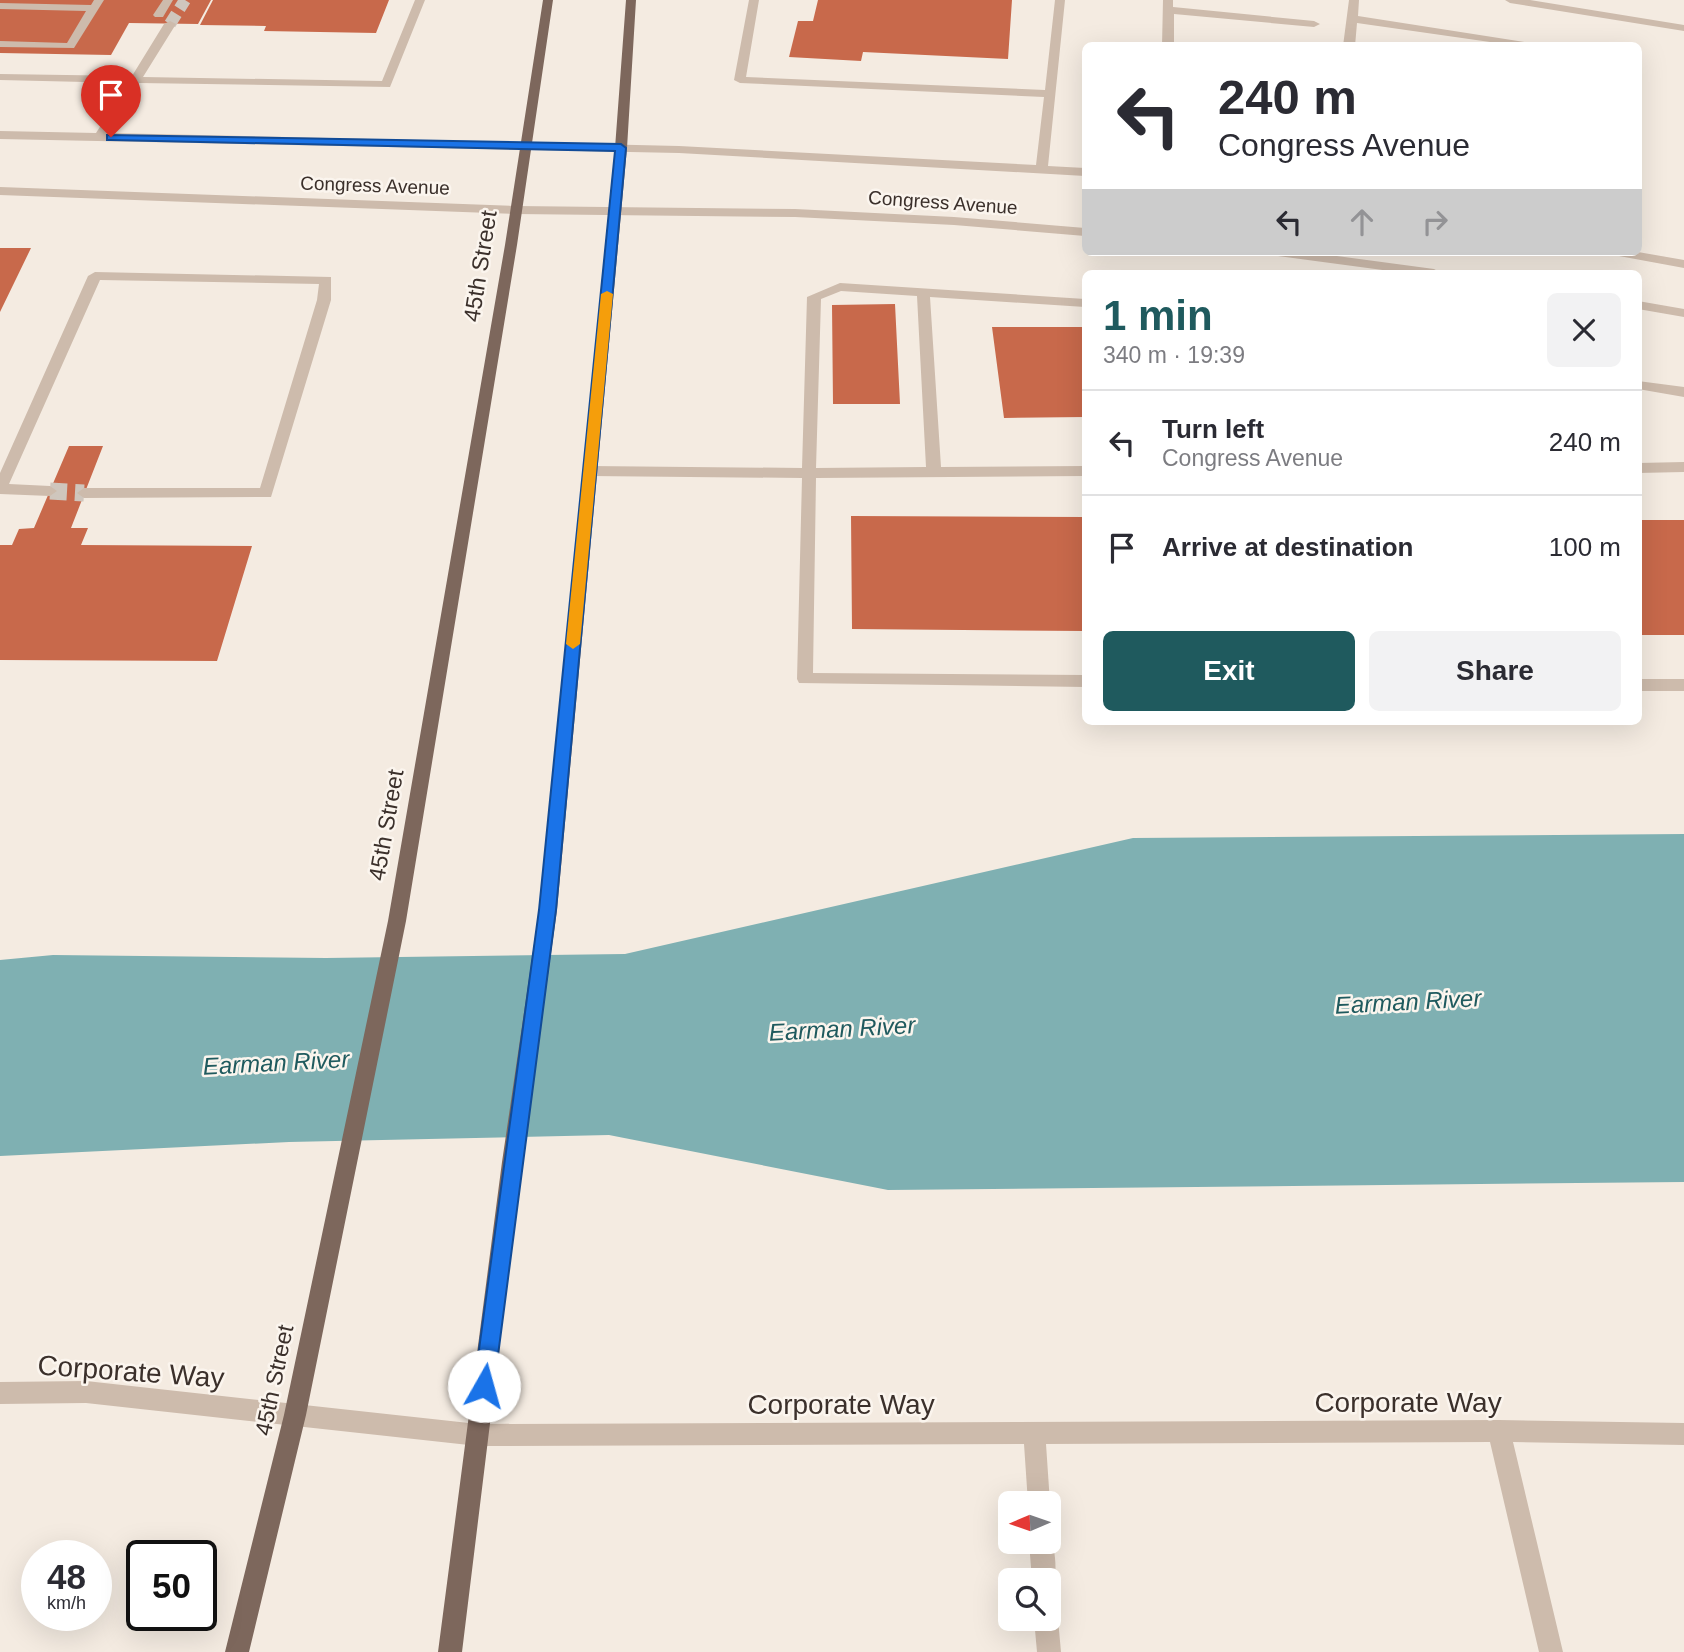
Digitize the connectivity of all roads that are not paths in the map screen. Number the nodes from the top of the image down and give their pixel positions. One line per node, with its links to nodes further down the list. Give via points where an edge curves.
1 (168, 0): 12 (street)
2 (420, 0): 24 (street, via 386,85)
3 (548, 0): 28 (main road, 45th Street)
4 (631, 0): 29 (main road)
5 (754, 0): 25 (street, via 740,80)
6 (1060, 0): 25 (street)
7 (1354, 0): 13 (street)
8 (1510, 0): 16 (street)
9 (96, 4): 11 (street); 22 (street, via 70,46)
10 (1168, 5): 15 (street); 18 (street)
11 (0, 6)
12 (159, 15)
13 (1352, 19): 17 (street); 19 (street)
14 (170, 24): 24 (street)
15 (1314, 24)
16 (1684, 28)
17 (1423, 29): 20 (street); 21 (street)
18 (1168, 42)
19 (1349, 42)
20 (1421, 42)
21 (1496, 42)
22 (0, 44)
23 (0, 77): 24 (street)
24 (136, 80): 27 (street)
25 (1049, 94): 30 (street)
26 (0, 135): 27 (street, Congress Avenue)
27 (100, 137): 28 (street, Congress Avenue)
28 (525, 146): 29 (street, Congress Avenue); 33 (main road, 45th Street)
29 (621, 148): 30 (street, Congress Avenue); 34 (main road)
30 (1042, 169): 31 (street, Congress Avenue)
31 (1082, 172)
32 (0, 191): 33 (street, Congress Avenue)
33 (516, 209): 34 (street, Congress Avenue); 59 (main road, 45th Street, via 397,921)
34 (615, 211): 35 (street, Congress Avenue, via 954,220); 48 (main road)
35 (1082, 232)
36 (1308, 256): 39 (street)
37 (1641, 256): 38 (street)
38 (1684, 264)
39 (1412, 270)
40 (923, 292): 41 (street); 50 (street); 51 (street, via 839,286 814,297)
41 (1082, 303)
42 (1642, 306): 43 (street)
43 (1684, 313)
44 (1642, 386): 45 (street)
45 (1684, 392)
46 (1684, 467): 47 (street)
47 (1642, 468)
48 (590, 471): 51 (street); 63 (main road, via 548,910)
49 (1082, 471): 50 (street)
50 (934, 472): 51 (street)
51 (809, 473): 55 (street, via 805,679)
52 (0, 489): 53 (street); 54 (street, via 95,276 326,280 266,493)
53 (50, 491)
54 (85, 493)
55 (1082, 681)
56 (1642, 685): 57 (street)
57 (1684, 685)
58 (0, 1392): 59 (street, Corporate Way, via 86,1392)
59 (295, 1416): 63 (street, Corporate Way); 66 (main road, 45th Street)
60 (1499, 1431): 61 (street, Corporate Way); 62 (street, Corporate Way); 69 (street)
61 (1034, 1433): 63 (street, Corporate Way); 64 (street)
62 (1684, 1434)
63 (478, 1435): 67 (main road)
64 (1038, 1491)
65 (1047, 1631): 68 (street)
66 (237, 1652)
67 (450, 1652)
68 (1049, 1652)
69 (1552, 1652)

